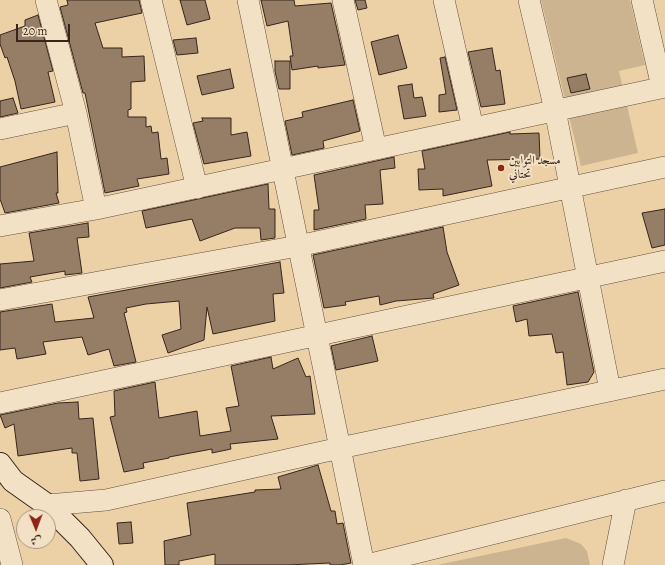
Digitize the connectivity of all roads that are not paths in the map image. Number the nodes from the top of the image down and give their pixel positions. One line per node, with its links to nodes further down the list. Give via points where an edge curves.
1 (46, 0): 10 (street)
2 (151, 0): 16 (street)
3 (248, 0): 15 (street)
4 (343, 0): 13 (street)
5 (444, 0): 11 (street)
6 (529, 0): 9 (street)
7 (642, 0): 8 (street)
8 (663, 87): 9 (street)
9 (554, 110): 11 (street); 17 (street)
10 (76, 113): 12 (street); 18 (street)
11 (473, 128): 13 (street)
12 (0, 129)
13 (376, 149): 15 (street)
14 (665, 167): 17 (street)
15 (282, 169): 16 (street); 20 (street)
16 (197, 188): 18 (street)
17 (570, 188): 20 (street); 22 (street)
18 (96, 209): 19 (street)
19 (0, 226)
20 (298, 246): 23 (street); 24 (street)
21 (665, 261): 22 (street)
22 (588, 277): 24 (street); 26 (street)
23 (0, 300)
24 (317, 335): 27 (street); 28 (street)
25 (665, 379): 26 (street)
26 (610, 390): 28 (street)
27 (0, 403)
28 (340, 448): 32 (street, via 106,500); 36 (street)
29 (0, 464): 32 (main road, via 13,480)
30 (665, 491): 31 (street)
31 (626, 500): 37 (street); 38 (street)
32 (47, 505): 35 (main road, via 80,538)
33 (0, 519): 34 (street)
34 (12, 565)
35 (102, 565)
36 (364, 565)
37 (367, 565)
38 (613, 565)

